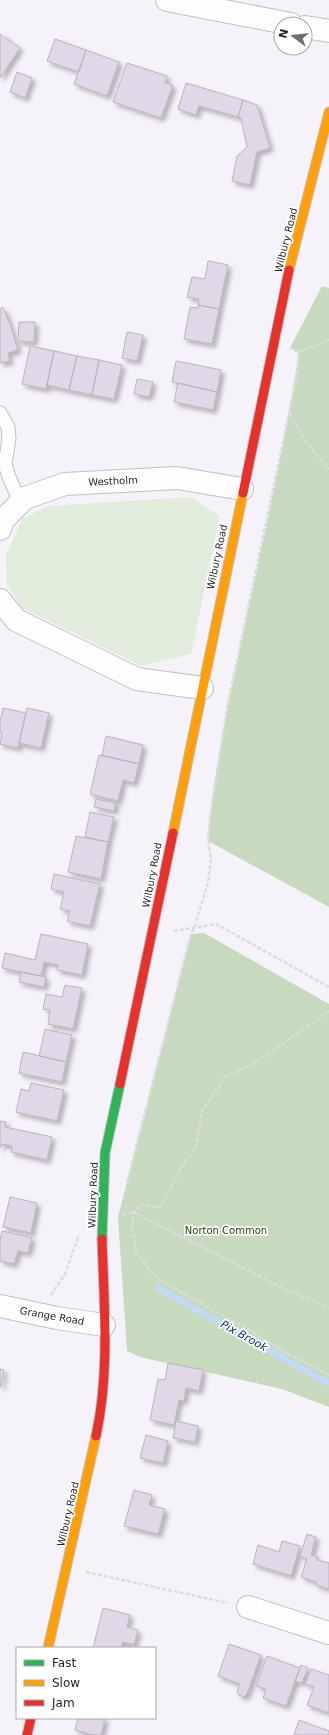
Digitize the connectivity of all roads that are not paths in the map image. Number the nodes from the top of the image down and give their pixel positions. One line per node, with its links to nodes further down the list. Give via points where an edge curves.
1 (167, 0): 2 (street)
2 (273, 21)
3 (313, 28): 4 (street)
4 (329, 31)
5 (329, 112): 7 (street, Wilbury Road, via 286,282)
6 (0, 413): 8 (lane, via 8,427 5,464)
7 (242, 489): 8 (street, Westholm, via 177,478 65,484); 11 (street, Wilbury Road)
8 (20, 502): 9 (street, Westholm, via 3,520)
9 (0, 529)
10 (3, 607): 11 (street, via 16,620 137,679)
11 (202, 688): 13 (street, Wilbury Road, via 105,1153 102,1220)
12 (0, 1306): 13 (street, Grange Road)
13 (104, 1325): 16 (street, Wilbury Road, via 105,1364 101,1412)
14 (248, 1607): 15 (street)
15 (329, 1633)
16 (48, 1647)
17 (31, 1719): 18 (street)
18 (27, 1735)

